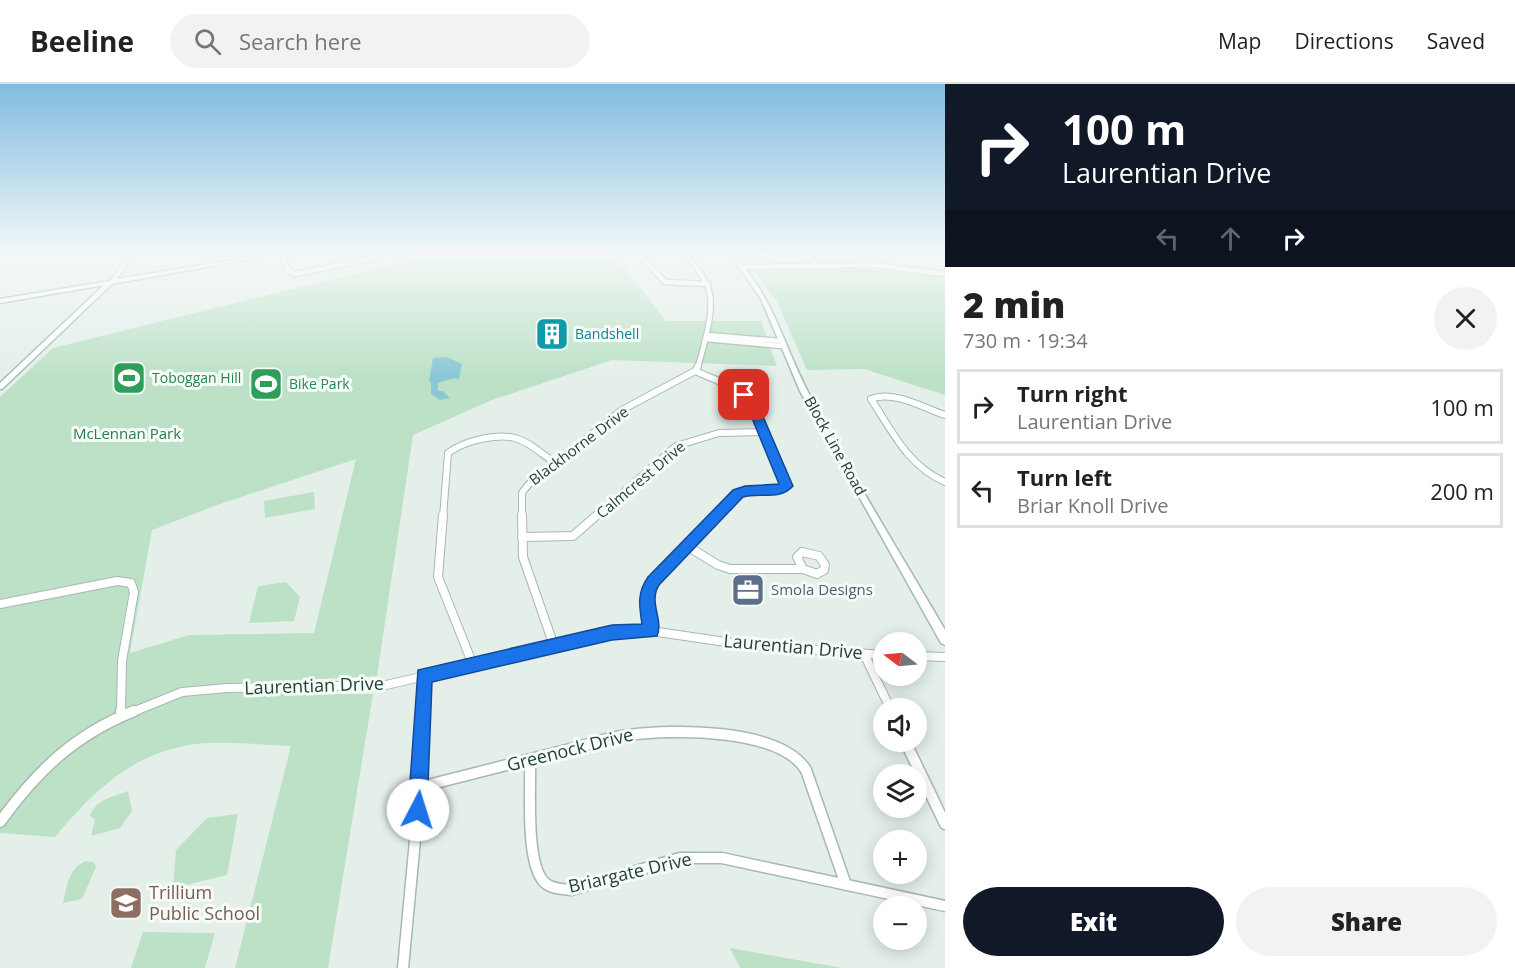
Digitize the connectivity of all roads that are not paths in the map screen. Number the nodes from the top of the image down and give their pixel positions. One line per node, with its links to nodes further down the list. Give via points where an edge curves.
1 (40, 294): 6 (street)
2 (92, 294): 7 (street)
3 (97, 294): 7 (street)
4 (712, 294): 8 (street)
5 (760, 294): 9 (street, Block Line Road)
6 (0, 301)
7 (56, 333): 11 (street)
8 (706, 337): 9 (street); 10 (street)
9 (781, 343): 21 (street, Block Line Road, via 804,391)
10 (695, 371): 13 (street, via 744,395); 14 (street, Blackhorne Drive, via 622,410)
11 (0, 387)
12 (945, 415): 15 (street, via 887,396 876,395 871,399 911,460 928,475)
13 (764, 432): 16 (street, Calmcrest Drive, via 718,432 689,440 573,536); 17 (street, via 786,486 738,493)
14 (555, 463): 16 (street, Blackhorne Drive, via 522,493); 27 (street, via 510,437 460,445 448,453 438,577)
15 (945, 482)
16 (522, 537): 22 (street, Blackhorne Drive, via 523,557)
17 (687, 546): 18 (street, via 730,569); 20 (street, via 648,589)
18 (803, 569)
19 (0, 604): 30 (street, via 117,581 131,583 134,592 122,661)
20 (651, 631): 22 (street, Laurentian Drive, via 612,633); 23 (street, Laurentian Drive, via 746,645)
21 (945, 640)
22 (554, 646): 27 (street, Laurentian Drive)
23 (864, 654): 24 (street, Laurentian Drive); 29 (street)
24 (873, 654)
25 (927, 656): 26 (street)
26 (945, 657)
27 (473, 665): 28 (street, Laurentian Drive)
28 (424, 676): 30 (street, Laurentian Drive, via 368,686 198,690 162,699); 33 (street)
29 (885, 698)
30 (122, 716): 34 (street, Laurentian Drive, via 70,744 27,785)
31 (910, 752): 35 (street)
32 (530, 760): 33 (street, Greenock Drive); 36 (street, Greenock Drive, via 647,732 688,732 784,749 807,770); 36 (street, Briargate Drive, via 534,861 542,880 554,889 571,890 680,858 703,857)
33 (420, 787): 38 (street)
34 (0, 822)
35 (945, 824)
36 (846, 885): 37 (street, Briargate Drive)
37 (945, 906)
38 (403, 968)

